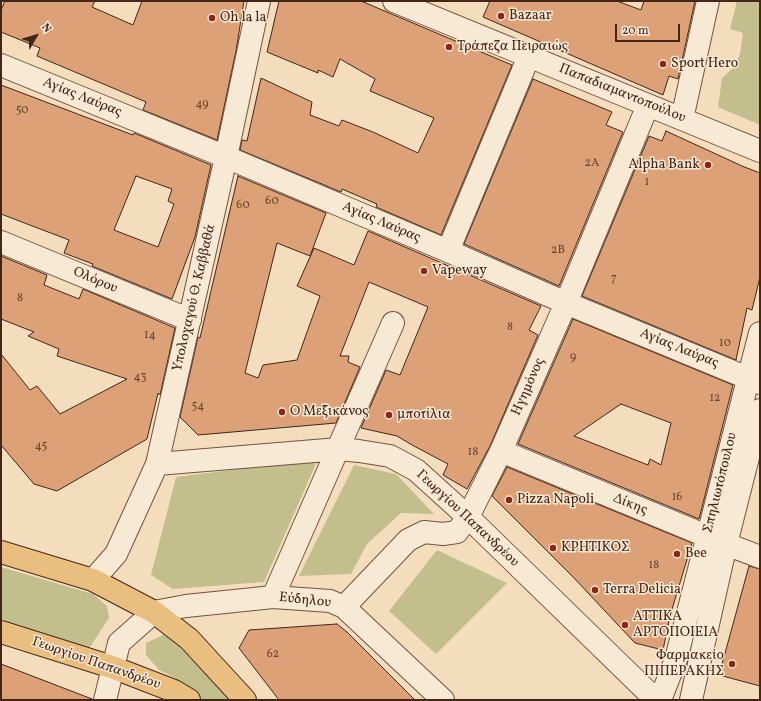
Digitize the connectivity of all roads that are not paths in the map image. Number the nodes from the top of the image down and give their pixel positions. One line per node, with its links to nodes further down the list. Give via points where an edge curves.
1 (259, 1): 9 (street, Υπολοχαγού Θ. Καββαθά)
2 (394, 1): 4 (street, Παπαδιαμαντοπούλου)
3 (708, 1): 7 (street)
4 (529, 56): 6 (street, Παπαδιαμαντοπούλου); 11 (street)
5 (1, 65): 9 (street, Αγίας Λαύρας)
6 (648, 105): 7 (street, Παπαδιαμαντοπούλου); 12 (street, Ηγημόνος)
7 (682, 119): 8 (street, Παπαδιαμαντοπούλου)
8 (760, 151)
9 (226, 157): 11 (street, Αγίας Λαύρας); 13 (street, Υπολοχαγού Θ. Καββαθά)
10 (1, 242): 13 (street, Ολόρου)
11 (448, 251): 12 (street, Αγίας Λαύρας)
12 (566, 303): 16 (street, Αγίας Λαύρας); 19 (street, Ηγημόνος)
13 (190, 320): 20 (street, Υπολοχαγού Θ. Καββαθά)
14 (393, 324): 18 (street)
15 (760, 333): 16 (street, Σπηλιωτόπουλου)
16 (754, 380): 22 (street, Σπηλιωτόπουλου)
17 (760, 410): 22 (street, Σπηλιωτόπουλου)
18 (339, 450): 20 (street, Γεωργίου Παπανδρέου); 21 (street, Γεωργίου Παπανδρέου, via 390,456 416,470); 26 (street)
19 (501, 451): 21 (street, Ηγημόνος); 22 (street, Δίκης)
20 (157, 464): 25 (street, Υπολοχαγού Θ. Καββαθά, via 116,554)
21 (468, 517): 27 (street, Ηγημόνος, via 457,532 424,532 408,540); 35 (street, Γεωργίου Παπανδρέου)
22 (717, 541): 24 (street, Δίκης); 36 (street, Σπηλιωτόπουλου); 37 (street, Σπηλιωτόπουλου)
23 (1, 552): 25 (main road)
24 (760, 557)
25 (93, 580): 28 (main road)
26 (273, 597): 27 (street, Εύδηλου, via 330,601); 28 (street, Εύδηλου)
27 (344, 607): 34 (street, Εύδηλου)
28 (154, 612): 30 (street, via 119,644); 33 (main road, via 188,639)
29 (1, 632): 30 (main road, Γεωργίου Παπανδρέου)
30 (112, 667): 31 (street); 32 (main road, Γεωργίου Παπανδρέου, via 174,691)
31 (105, 700)
32 (189, 700)
33 (245, 700)
34 (443, 700)
35 (656, 700)
36 (660, 700)
37 (691, 700)

